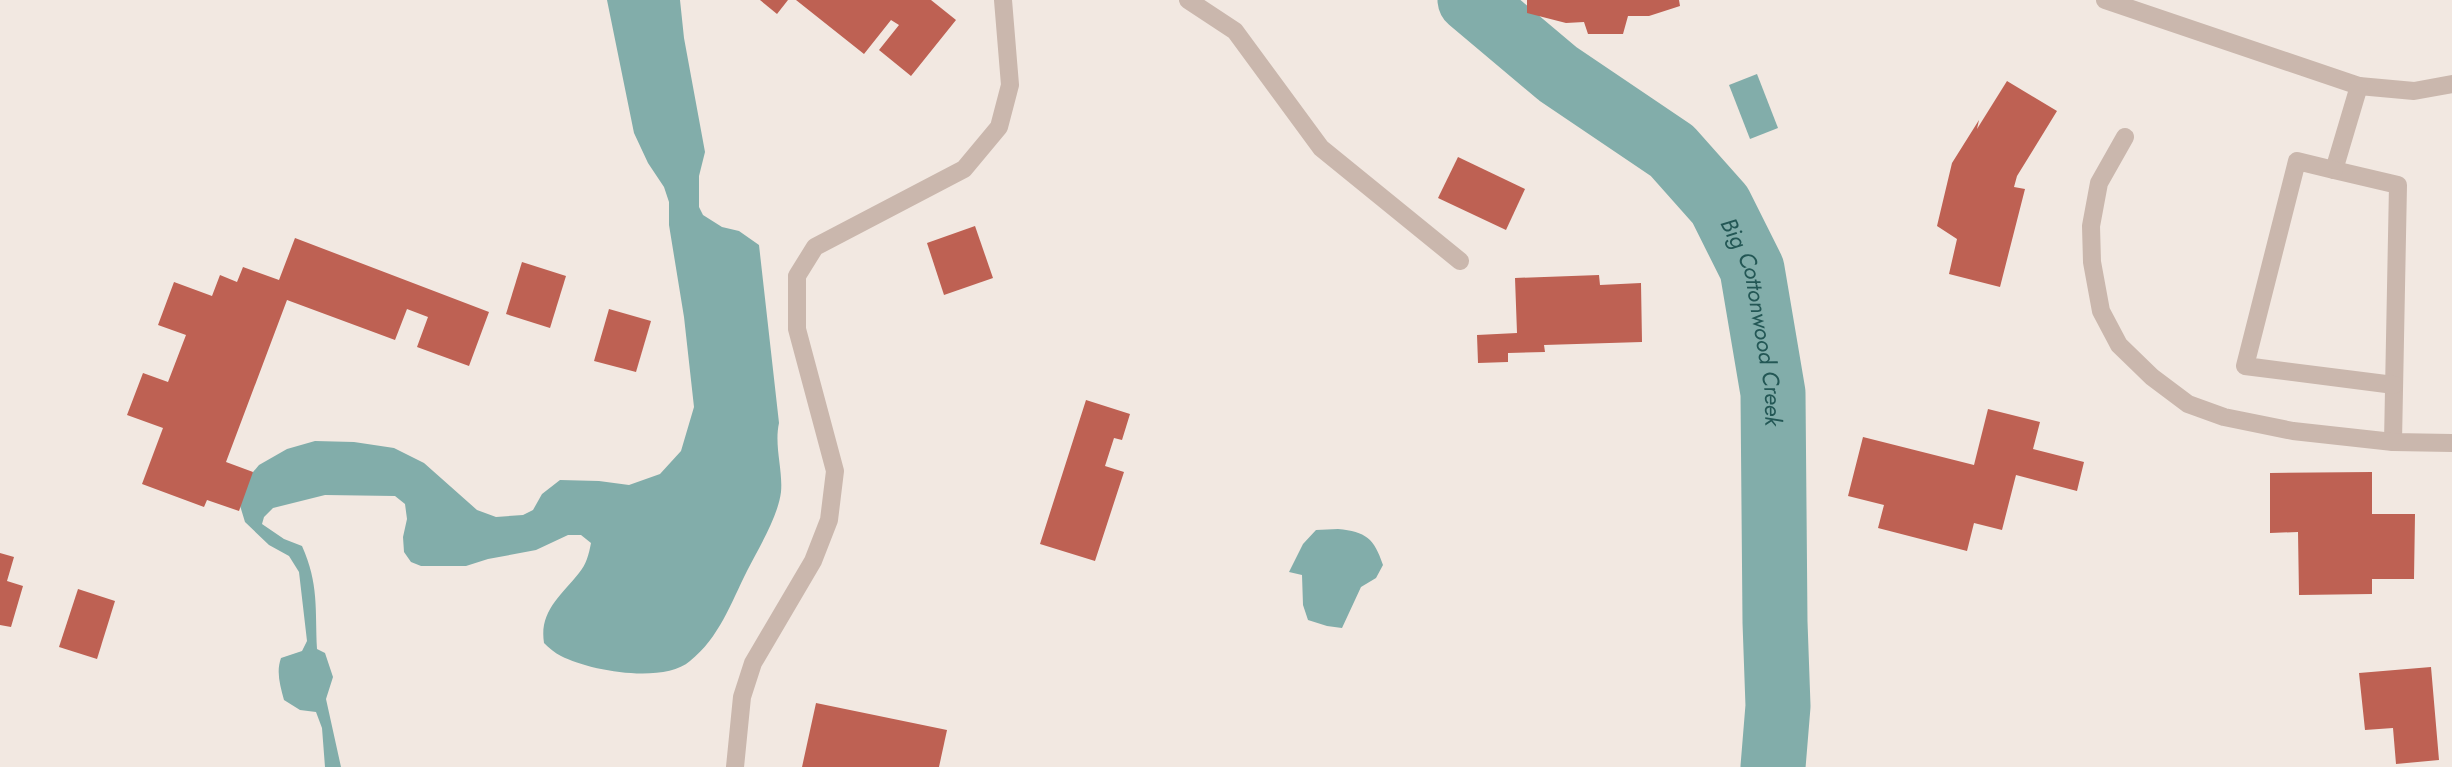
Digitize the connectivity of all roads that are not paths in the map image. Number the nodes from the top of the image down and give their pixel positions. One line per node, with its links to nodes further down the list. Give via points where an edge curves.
1 (1003, 0): 12 (lane, via 1010,85 999,127 964,169 815,247 797,276 797,329 835,471 830,520 813,561 753,663 742,697)
2 (1188, 0): 8 (lane, via 1235,31 1321,148)
3 (2105, 0): 5 (lane)
4 (2452, 84): 5 (lane, via 2414,91)
5 (2359, 86): 7 (lane)
6 (2125, 137): 10 (lane, via 2099,183 2091,226 2101,312 2119,345 2188,404 2224,417 2293,431)
7 (2334, 170): 9 (lane, via 2398,185); 9 (lane, via 2297,161 2245,366)
8 (1460, 261)
9 (2394, 386): 10 (lane)
10 (2393, 442): 11 (lane)
11 (2452, 443)
12 (735, 767)

